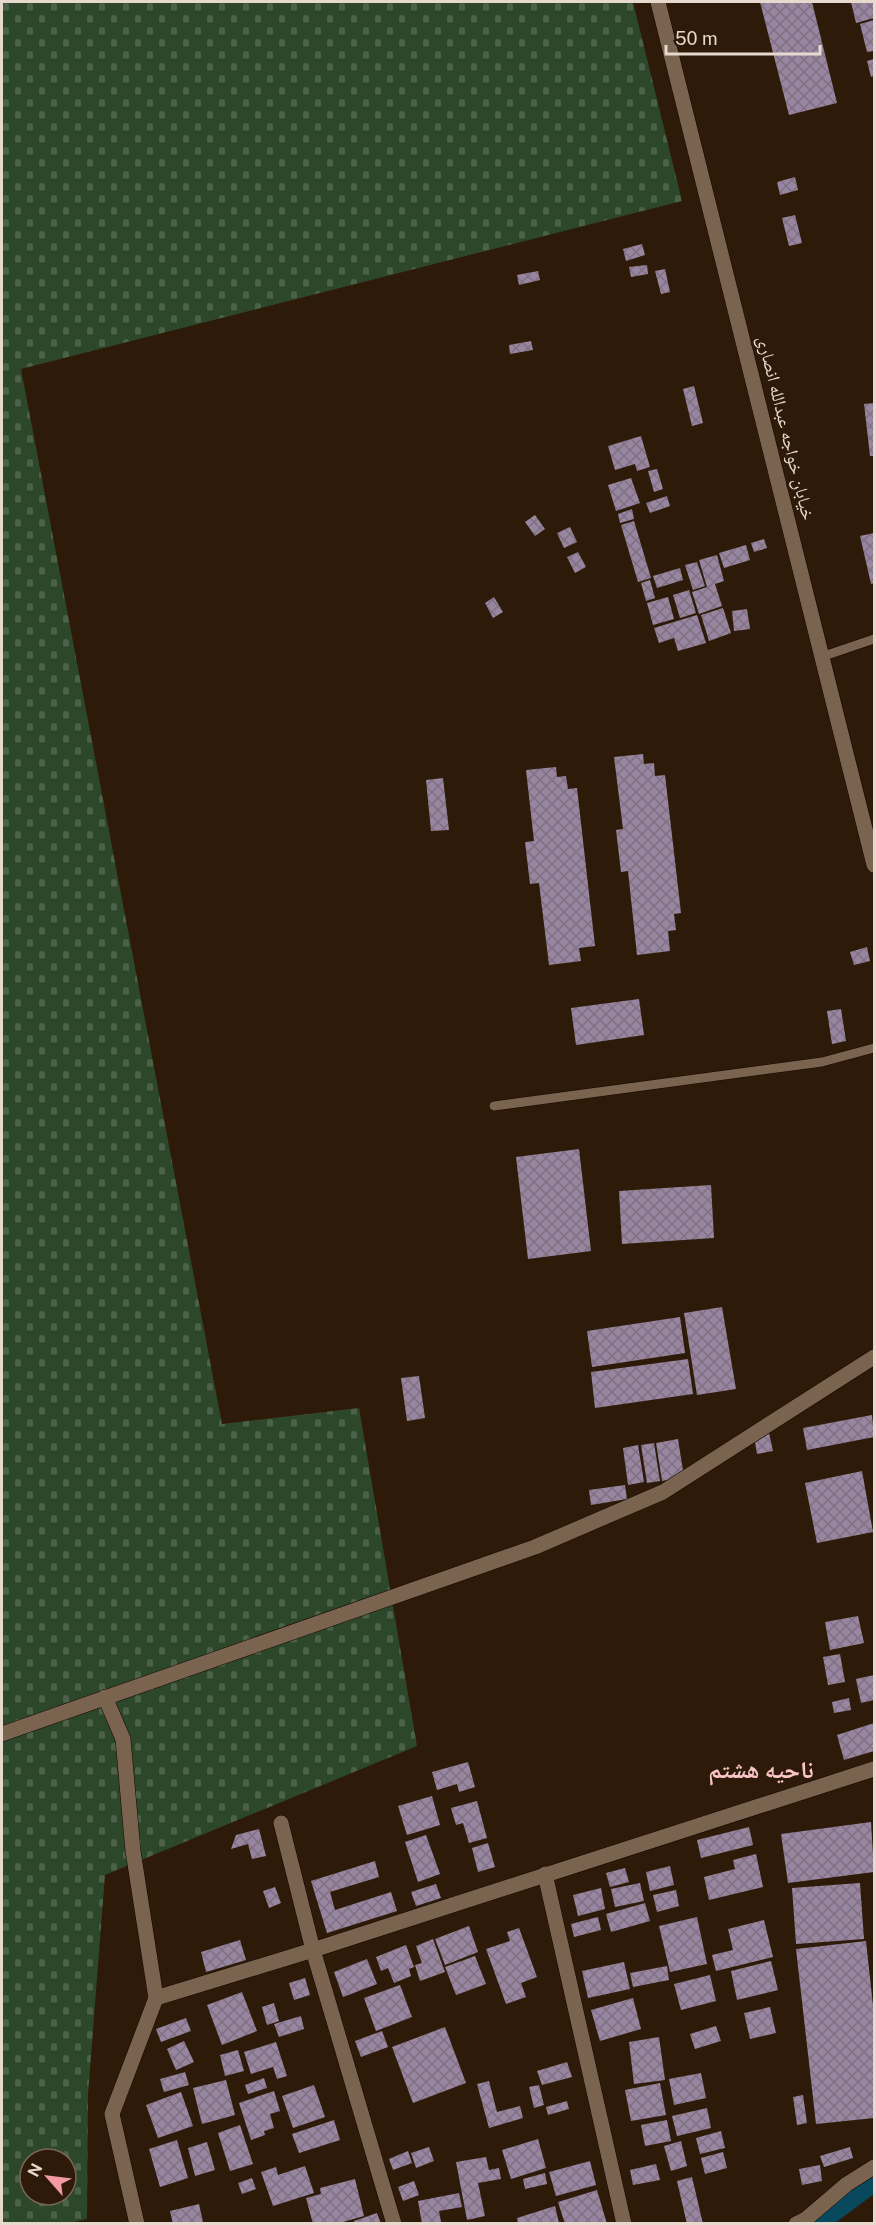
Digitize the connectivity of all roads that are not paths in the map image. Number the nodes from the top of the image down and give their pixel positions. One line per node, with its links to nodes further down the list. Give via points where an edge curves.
1 (658, 2): 3 (street, خیابان خواجه عبدالله انصاری)
2 (874, 639): 3 (lane)
3 (824, 656): 4 (street, خیابان خواجه عبدالله انصاری)
4 (874, 865)
5 (874, 1048): 6 (lane, via 822,1062)
6 (494, 1106)
7 (874, 1357): 8 (street, via 663,1492 535,1547)
8 (105, 1697): 9 (street); 14 (street, via 123,1739 133,1851)
9 (2, 1734)
10 (874, 1769): 12 (street)
11 (280, 1822): 13 (street)
12 (545, 1874): 13 (street); 18 (street)
13 (313, 1950): 14 (street); 17 (street)
14 (156, 1998): 16 (street, via 112,2114)
15 (874, 2167): 19 (street)
16 (137, 2223)
17 (394, 2223)
18 (624, 2223)
19 (796, 2223)

